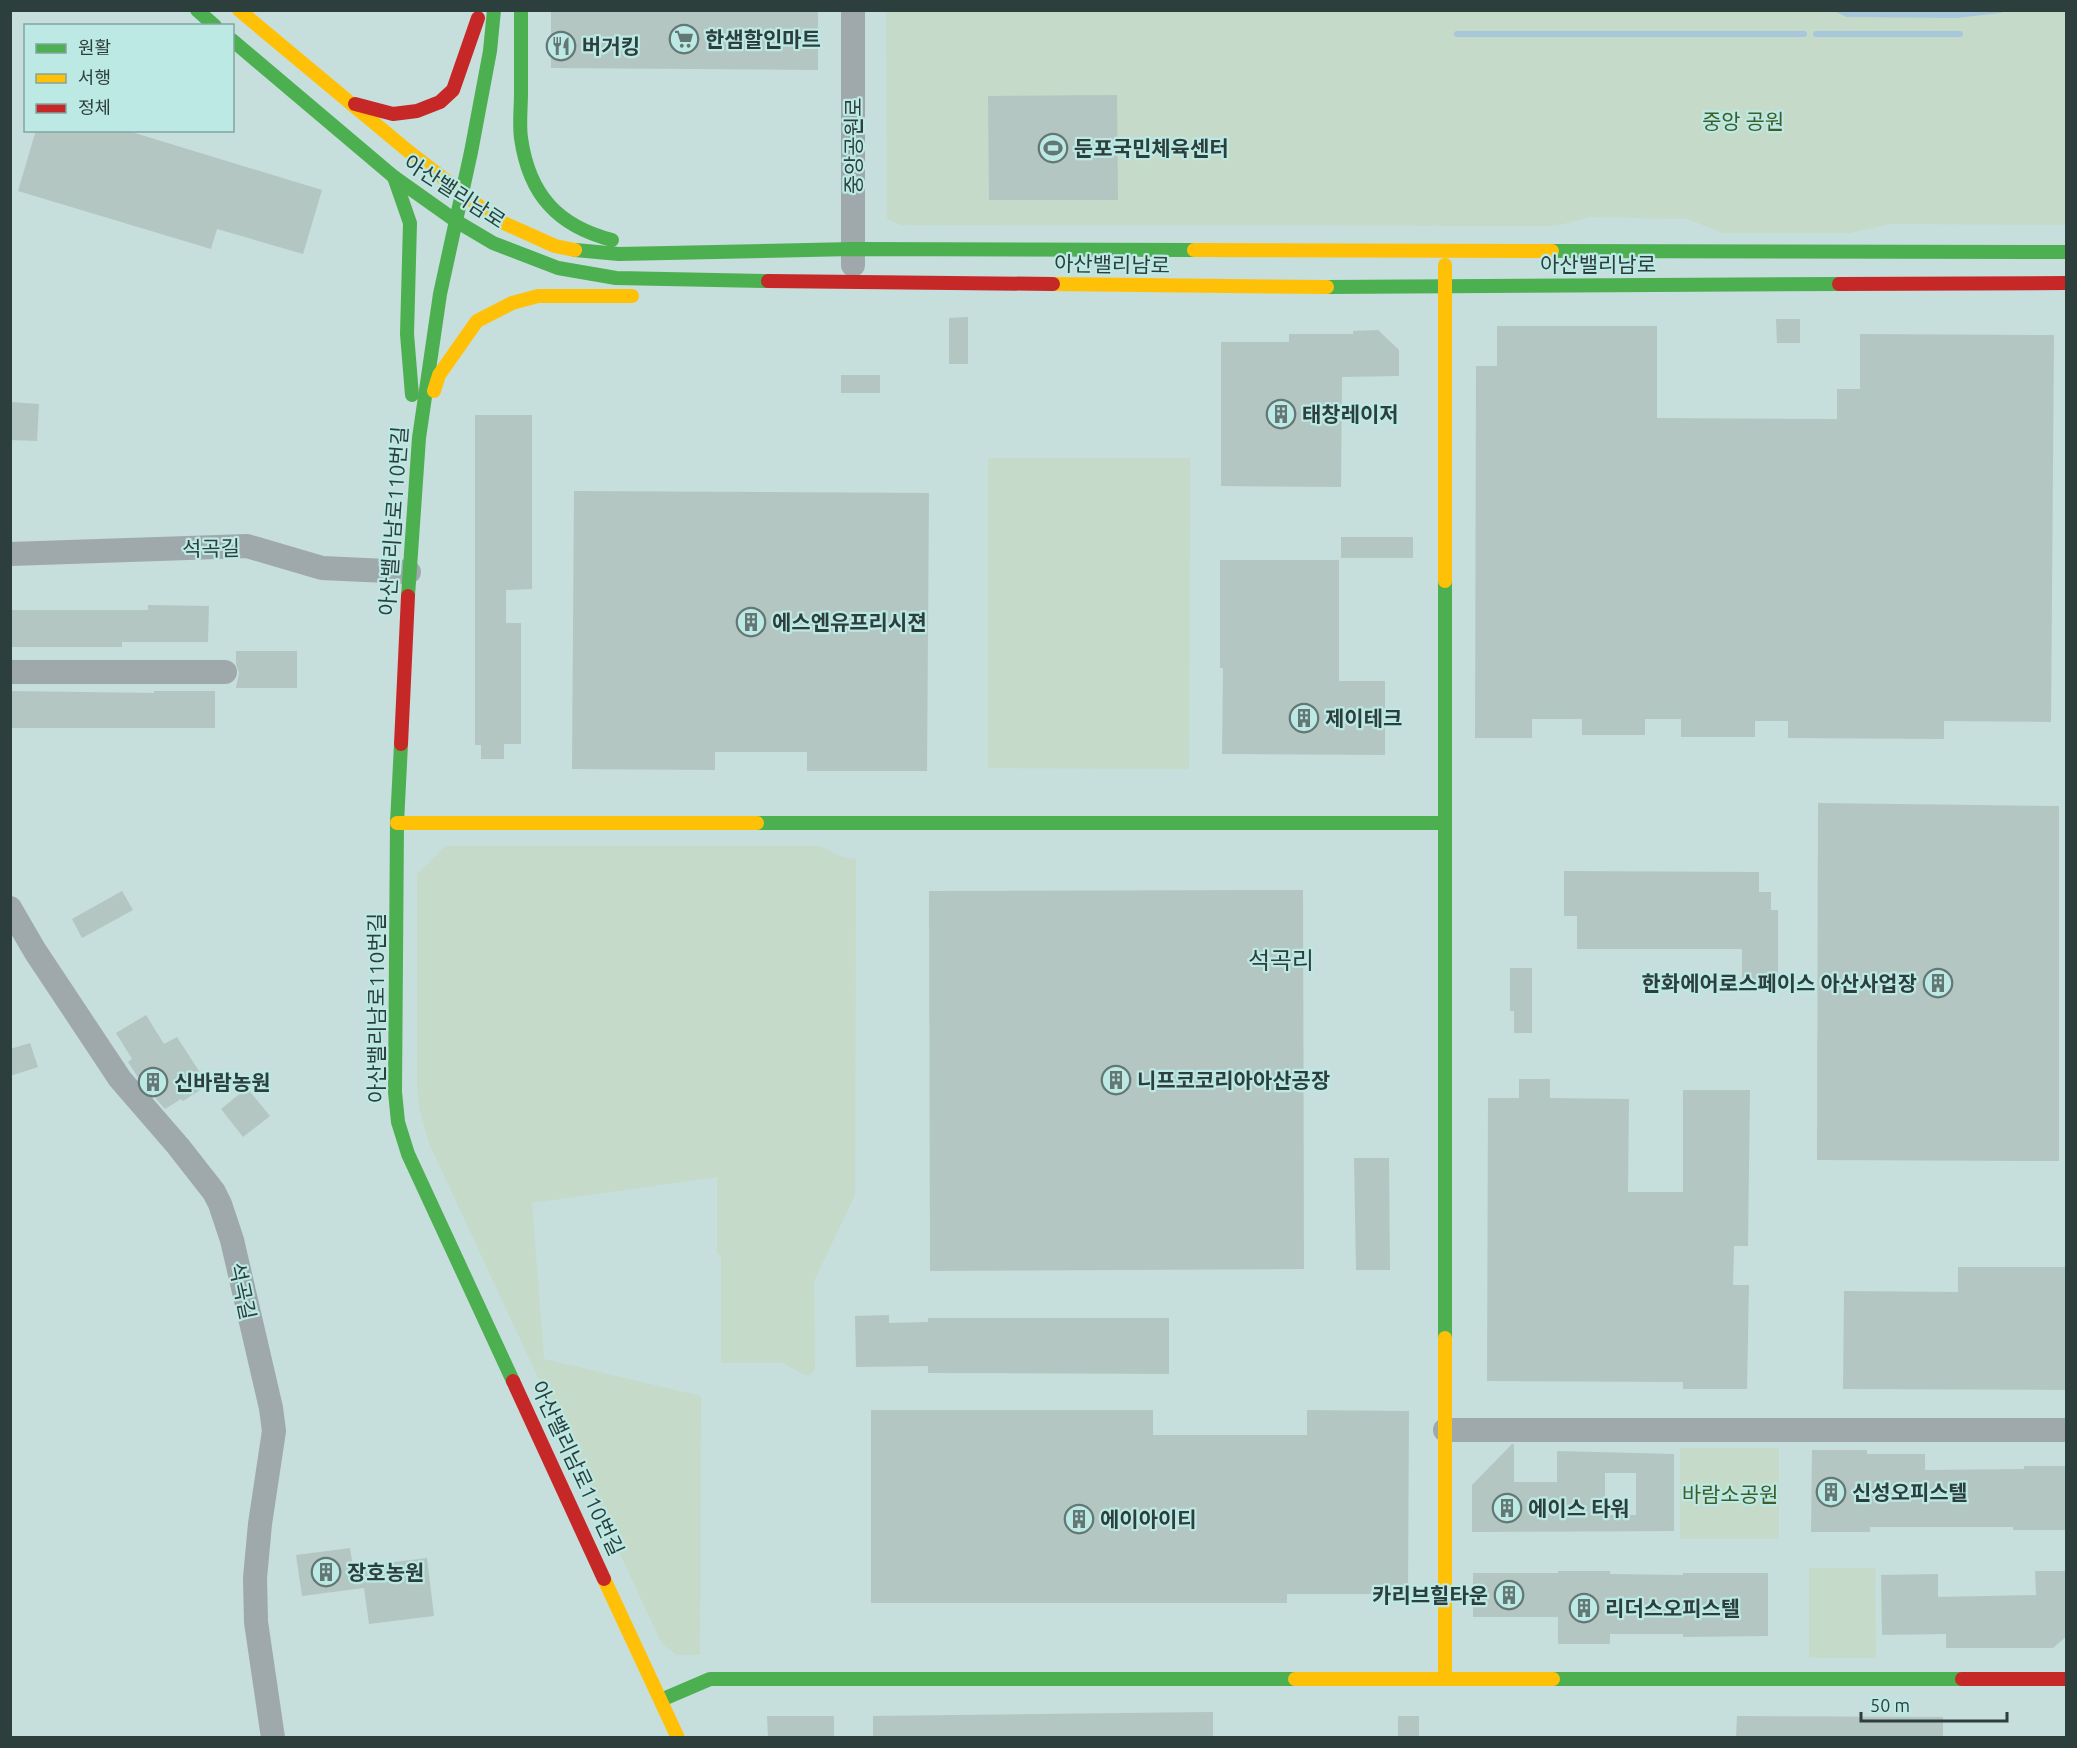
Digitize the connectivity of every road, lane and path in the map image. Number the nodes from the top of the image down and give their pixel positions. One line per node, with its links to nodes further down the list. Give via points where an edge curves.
1 (197, 10): 7 (street)
2 (239, 10): 9 (street, 아산밸리남로)
3 (481, 10): 9 (street, via 453,90 440,102 417,111 393,114)
4 (494, 10): 11 (street, 아산밸리남로110번길, via 490,51)
5 (521, 10): 16 (street, via 521,137 524,158 537,191 563,220 592,237)
6 (853, 10): 13 (street, 중앙공원로)
7 (213, 24)
8 (234, 42): 10 (street, 아산밸리남로)
9 (348, 102): 11 (street, 아산밸리남로)
10 (394, 177): 12 (street, 아산밸리남로); 23 (street, via 410,223 407,334)
11 (462, 195): 12 (street, 아산밸리남로110번길); 16 (street, 아산밸리남로, via 497,220 555,246 620,254)
12 (456, 221): 17 (street, 아산밸리남로, via 493,243 558,268 616,278); 23 (street, 아산밸리남로110번길, via 440,294)
13 (853, 249): 14 (street, 아산밸리남로); 16 (street, 아산밸리남로); 18 (street, 중앙공원로)
14 (1445, 250): 15 (street, 아산밸리남로); 20 (street)
15 (2067, 252)
16 (687, 253)
17 (737, 280): 18 (street, 아산밸리남로); 21 (street)
18 (853, 282): 20 (street, 아산밸리남로)
19 (2067, 283): 20 (street, 아산밸리남로)
20 (1445, 286): 29 (street)
21 (691, 293)
22 (646, 295): 23 (street, via 538,297 512,303 477,321 439,375)
23 (419, 438): 25 (street, 아산밸리남로110번길)
24 (10, 554): 25 (street, 석곡길, via 247,546 322,568)
25 (409, 572): 28 (street, 아산밸리남로110번길)
26 (10, 672): 27 (street)
27 (225, 672)
28 (397, 823): 29 (street); 35 (street, 아산밸리남로110번길, via 398,1122 408,1154)
29 (1445, 823): 31 (street)
30 (10, 908): 36 (street, 석곡길, via 34,951 120,1079 214,1192 229,1231 274,1431 255,1578 256,1622)
31 (1445, 1430): 32 (street); 33 (street)
32 (2067, 1430)
33 (1445, 1679): 34 (street); 35 (street, via 710,1679)
34 (2067, 1679)
35 (661, 1700): 37 (street, 아산밸리남로110번길)
36 (273, 1737)
37 (678, 1737)

